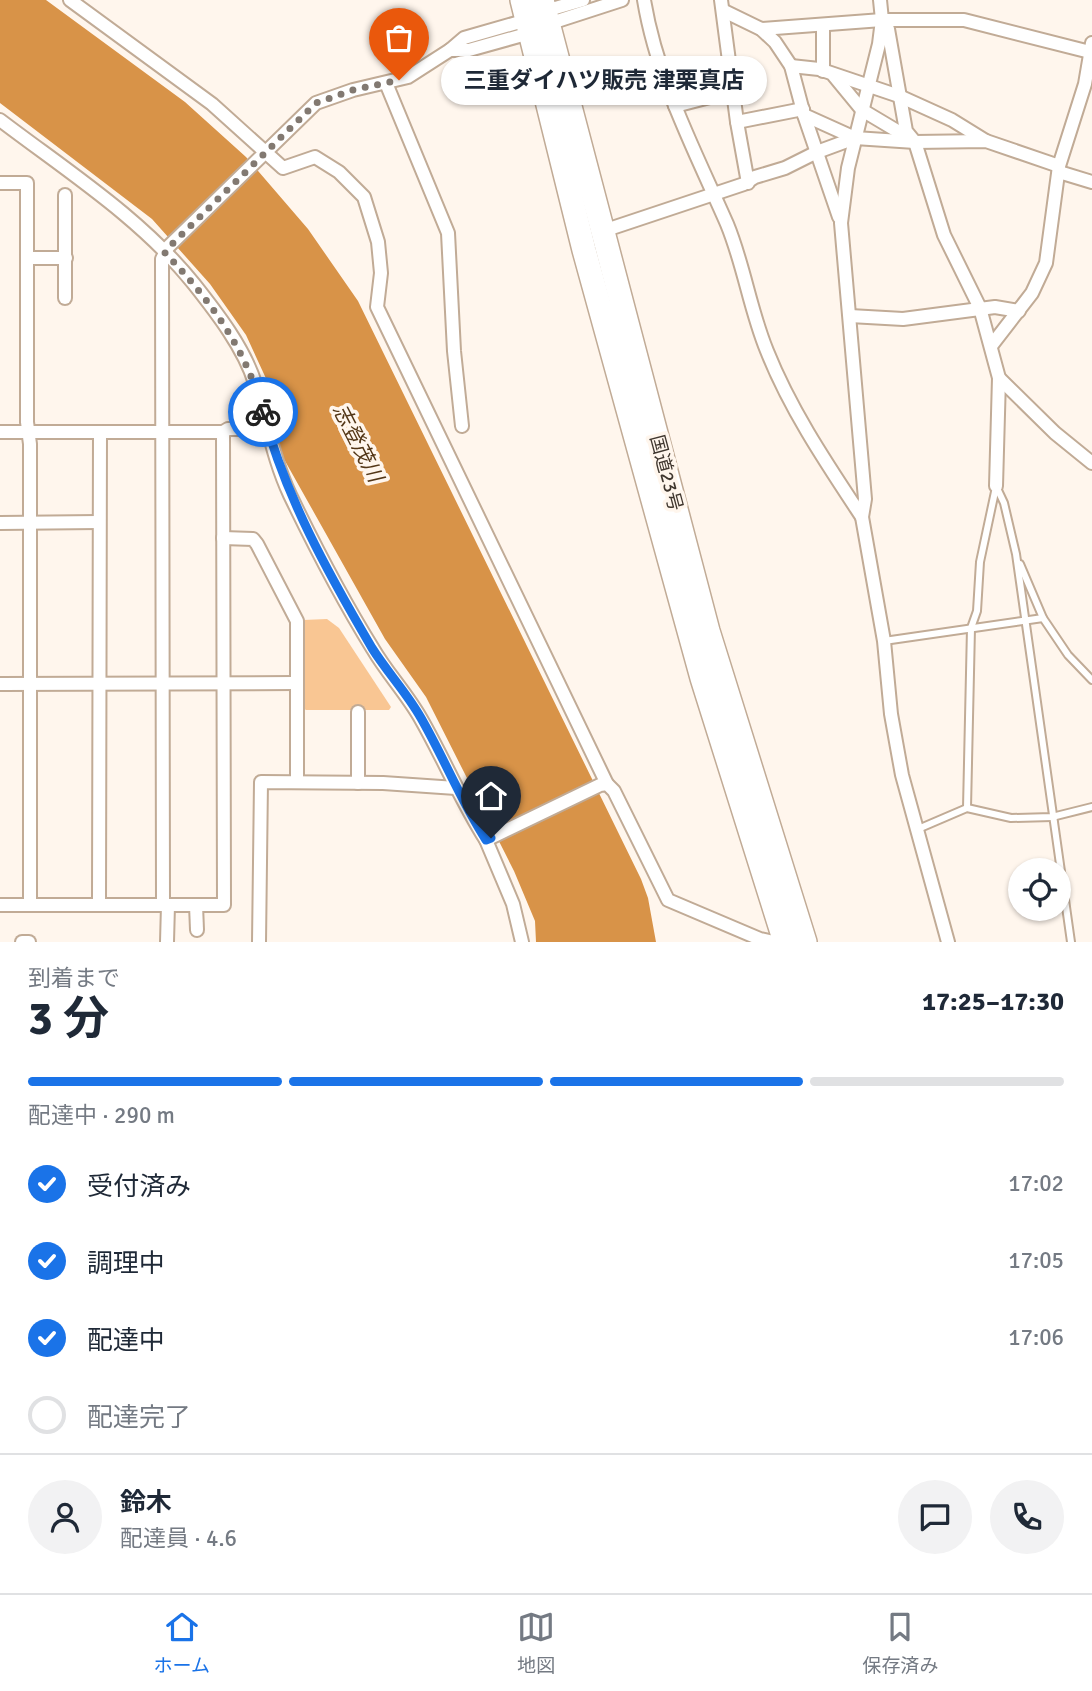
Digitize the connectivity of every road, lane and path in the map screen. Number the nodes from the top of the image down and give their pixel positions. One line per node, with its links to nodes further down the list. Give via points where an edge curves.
1 (70, 0): 27 (street, via 212,104)
2 (583, 0): 8 (street)
3 (606, 0): 8 (street)
4 (622, 0): 8 (street)
5 (644, 0): 19 (street, via 655,52)
6 (880, 0): 9 (street)
7 (722, 5): 11 (street); 17 (street)
8 (536, 17): 15 (street, via 469,50 450,50 408,77); 36 (highway, 国道23号); 94 (highway, 国道23号, via 584,250 702,678)
9 (881, 20): 10 (street); 12 (street, via 964,20); 16 (street); 18 (street, via 888,29)
10 (823, 25): 11 (street); 14 (street)
11 (761, 29): 13 (street)
12 (1091, 48): 29 (street)
13 (791, 66): 14 (street); 21 (street)
14 (829, 74): 16 (street); 20 (street)
15 (386, 83): 27 (street, via 316,103); 46 (street, via 448,233)
16 (868, 86): 18 (street); 20 (street)
17 (733, 91): 19 (street); 23 (street)
18 (899, 96): 25 (street); 26 (street, via 906,131)
19 (676, 106): 34 (street)
20 (862, 110): 24 (street); 26 (street)
21 (804, 112): 23 (street); 24 (street); 28 (street)
22 (0, 120): 37 (street)
23 (737, 121): 32 (street)
24 (855, 138): 26 (street); 28 (street); 35 (street)
25 (986, 141): 26 (street); 29 (street)
26 (915, 142): 41 (street, via 944,235)
27 (265, 152): 37 (street); 75 (street, via 284,168 315,157 339,172 364,197 378,242 377,307)
28 (817, 152): 32 (street); 35 (street)
29 (1059, 169): 30 (street); 42 (street, via 1046,263)
30 (1092, 182)
31 (0, 183): 38 (street, via 27,183)
32 (748, 183): 34 (street)
33 (65, 195): 39 (street)
34 (713, 196): 36 (street); 55 (street, via 727,226 766,351 786,394)
35 (841, 223): 43 (street)
36 (603, 231): 95 (highway, 国道23号, via 708,631)
37 (167, 250): 51 (street, via 162,259); 76 (street, via 247,364 289,493 373,650 420,717)
38 (27, 258): 39 (street); 49 (street)
39 (66, 258): 40 (street)
40 (65, 298)
41 (980, 308): 42 (street); 43 (street, via 903,319); 44 (street)
42 (1019, 311): 44 (street)
43 (850, 316): 55 (street, via 865,499)
44 (991, 346): 45 (street)
45 (999, 378): 53 (street); 54 (street)
46 (461, 426)
47 (245, 429): 52 (street)
48 (0, 432): 49 (street)
49 (28, 432): 50 (street); 56 (street)
50 (100, 432): 51 (street); 57 (street)
51 (162, 432): 52 (street); 71 (street)
52 (223, 432): 59 (street)
53 (1092, 463)
54 (996, 486): 60 (lane); 63 (lane)
55 (862, 517): 64 (street)
56 (30, 522): 57 (street); 58 (street); 69 (street)
57 (99, 522): 70 (street)
58 (0, 523)
59 (223, 538): 66 (street); 67 (street, via 253,539 297,621)
60 (1016, 554): 61 (lane); 62 (lane)
61 (1043, 618): 62 (lane); 65 (lane)
62 (1025, 621): 63 (lane); 79 (lane)
63 (971, 628): 64 (lane); 78 (lane)
64 (884, 641): 80 (street, via 902,775)
65 (1092, 680)
66 (223, 683): 67 (street); 71 (street); 86 (street, via 224,905)
67 (296, 683): 73 (street)
68 (0, 684): 69 (street)
69 (30, 684): 70 (street); 84 (street)
70 (99, 684): 71 (street); 82 (street)
71 (162, 684): 85 (street)
72 (358, 712): 74 (street)
73 (296, 782): 74 (street); 91 (street, via 261,782)
74 (358, 783): 76 (street)
75 (603, 784): 81 (street); 93 (street, via 614,791 668,900)
76 (456, 788): 81 (street)
77 (1092, 807): 79 (lane)
78 (967, 808): 79 (lane, via 1011,818); 80 (lane)
79 (1055, 814): 97 (lane)
80 (918, 829): 96 (street)
81 (489, 839): 92 (street)
82 (99, 904): 84 (street); 85 (street)
83 (0, 905): 84 (street)
84 (30, 905)
85 (165, 905): 86 (street); 90 (street)
86 (196, 905): 87 (street)
87 (197, 930)
88 (22, 942): 89 (street)
89 (29, 942)
90 (167, 942)
91 (259, 942)
92 (522, 942)
93 (774, 942)
94 (785, 942)
95 (805, 942)
96 (948, 942)
97 (1071, 942)

